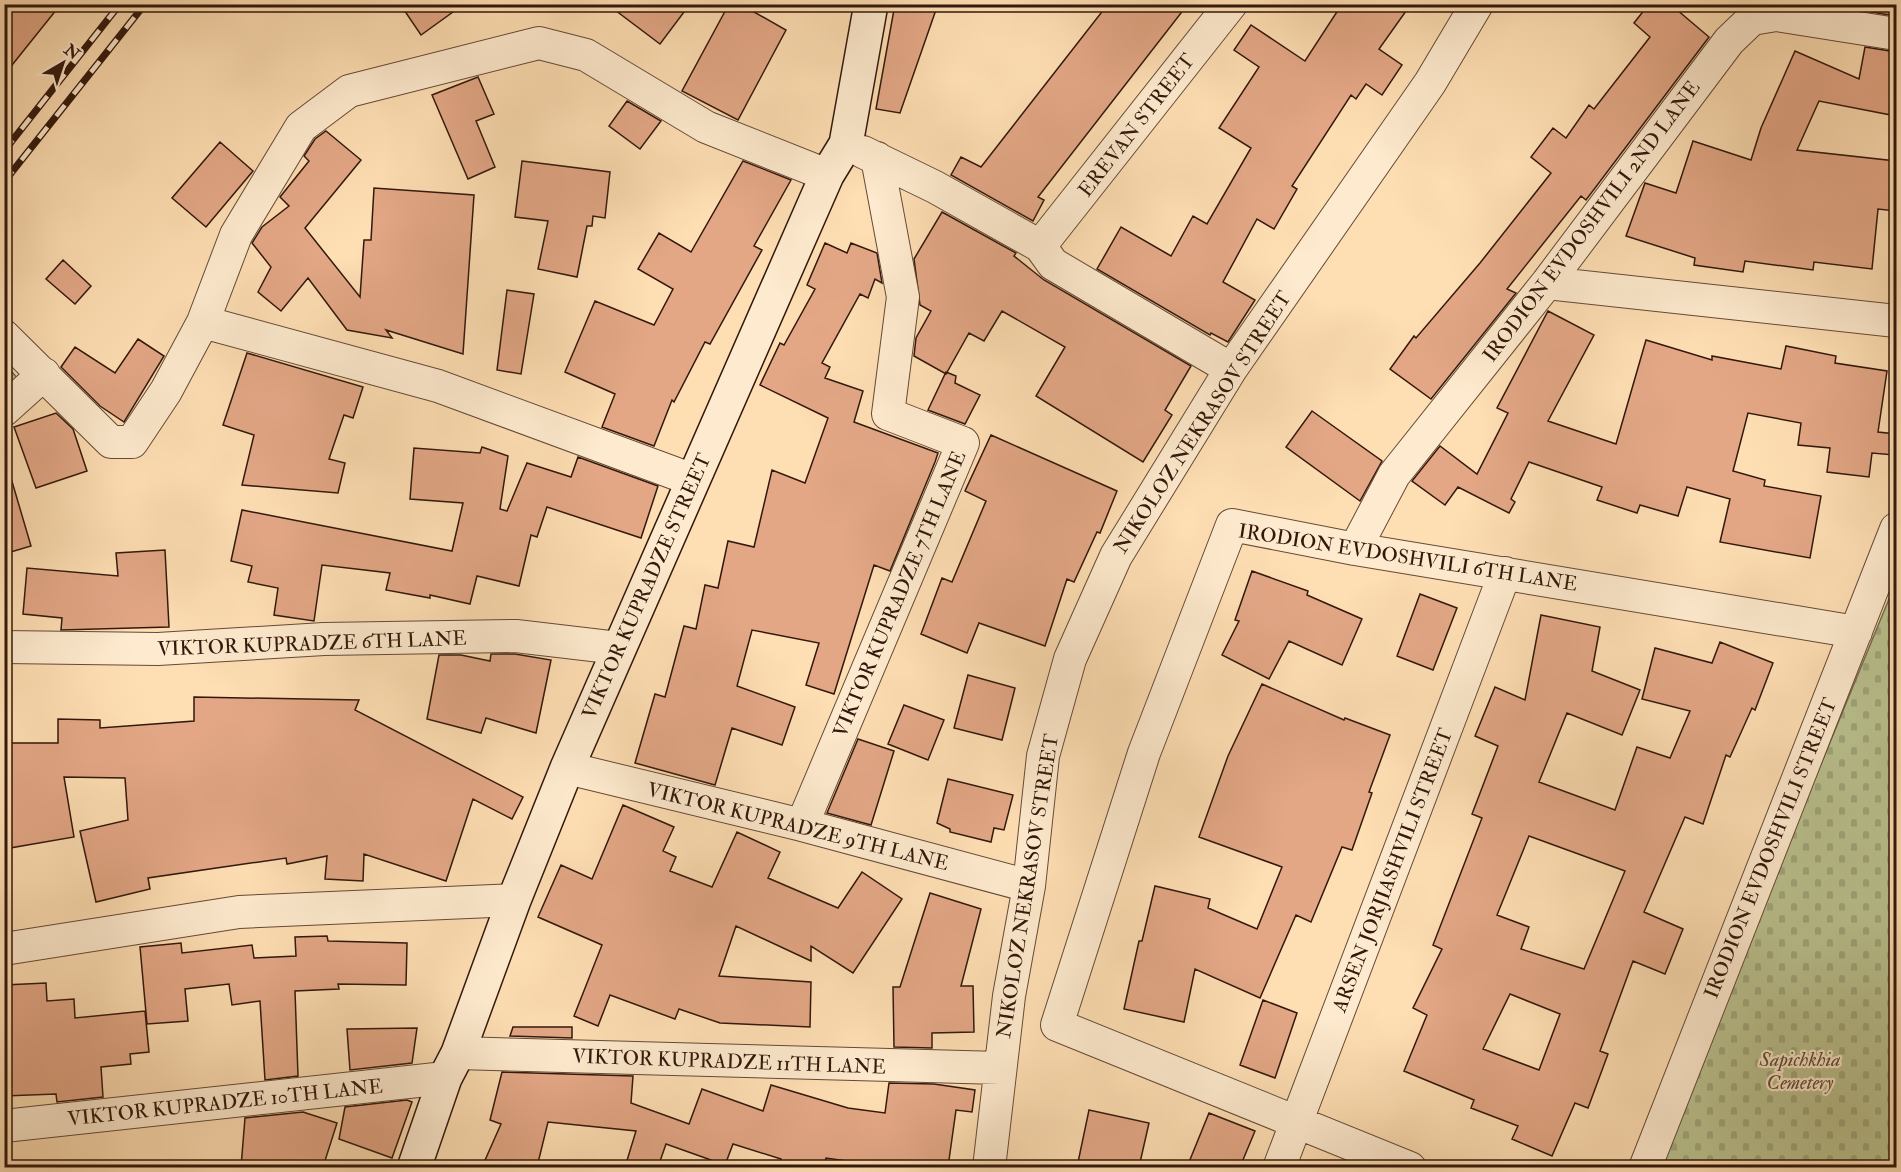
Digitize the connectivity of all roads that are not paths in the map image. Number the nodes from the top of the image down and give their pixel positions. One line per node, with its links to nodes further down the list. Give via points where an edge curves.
1 (871, 4): 5 (street, VIKTOR KUPRADZE STREET)
2 (1231, 4): 8 (street, EREVAN STREET)
3 (1477, 4): 13 (street, NIKOLOZ NEKRASOV STREET, via 1430,83)
4 (1896, 34): 9 (street, IRODION EVDOSHVILI 2ND LANE, via 1776,15 1752,20 1729,41)
5 (846, 144): 6 (street); 7 (street, VIKTOR KUPRADZE STREET)
6 (877, 158): 8 (street); 24 (street, VIKTOR KUPRADZE 7TH LANE, via 903,297 888,414 963,444)
7 (827, 174): 11 (street, via 706,127 586,55 539,43 349,91 301,127 236,235); 16 (street, VIKTOR KUPRADZE STREET)
8 (1040, 246): 13 (street, via 1053,264)
9 (1547, 283): 10 (street); 18 (street, IRODION EVDOSHVILI 2ND LANE, via 1394,475)
10 (1896, 321)
11 (203, 322): 14 (street, via 166,391 132,442 111,442); 16 (street, via 438,386)
12 (4, 336): 14 (street)
13 (1231, 369): 25 (street, NIKOLOZ NEKRASOV STREET, via 1116,556 1070,659 1043,756)
14 (44, 374): 15 (street)
15 (4, 410)
16 (693, 480): 22 (street, VIKTOR KUPRADZE STREET)
17 (1896, 530): 20 (street, IRODION EVDOSHVILI STREET)
18 (1354, 549): 19 (street, IRODION EVDOSHVILI 6TH LANE); 30 (street, IRODION EVDOSHVILI 6TH LANE, via 1232,525 1144,753 1057,1025)
19 (1505, 573): 20 (street, IRODION EVDOSHVILI 6TH LANE); 30 (street, ARSEN JORJIASHVILI STREET)
20 (1856, 632): 36 (street, IRODION EVDOSHVILI STREET)
21 (4, 647): 22 (street, VIKTOR KUPRADZE 6TH LANE, via 158,649 324,639 516,636)
22 (618, 648): 23 (street, VIKTOR KUPRADZE STREET)
23 (567, 768): 24 (street, VIKTOR KUPRADZE 9TH LANE); 26 (street, VIKTOR KUPRADZE STREET)
24 (802, 825): 25 (street, VIKTOR KUPRADZE 9TH LANE)
25 (1029, 886): 29 (street, NIKOLOZ NEKRASOV STREET)
26 (514, 900): 27 (street, via 239,912); 28 (street, VIKTOR KUPRADZE STREET)
27 (4, 949)
28 (452, 1066): 29 (street, VIKTOR KUPRADZE 11TH LANE); 31 (street, VIKTOR KUPRADZE 10TH LANE); 32 (street, VIKTOR KUPRADZE STREET)
29 (1000, 1068): 33 (street, NIKOLOZ NEKRASOV STREET)
30 (1296, 1121): 34 (street, ARSEN JORJIASHVILI STREET); 35 (street)
31 (4, 1126)
32 (414, 1167)
33 (989, 1167)
34 (1279, 1167)
35 (1410, 1167)
36 (1644, 1167)

